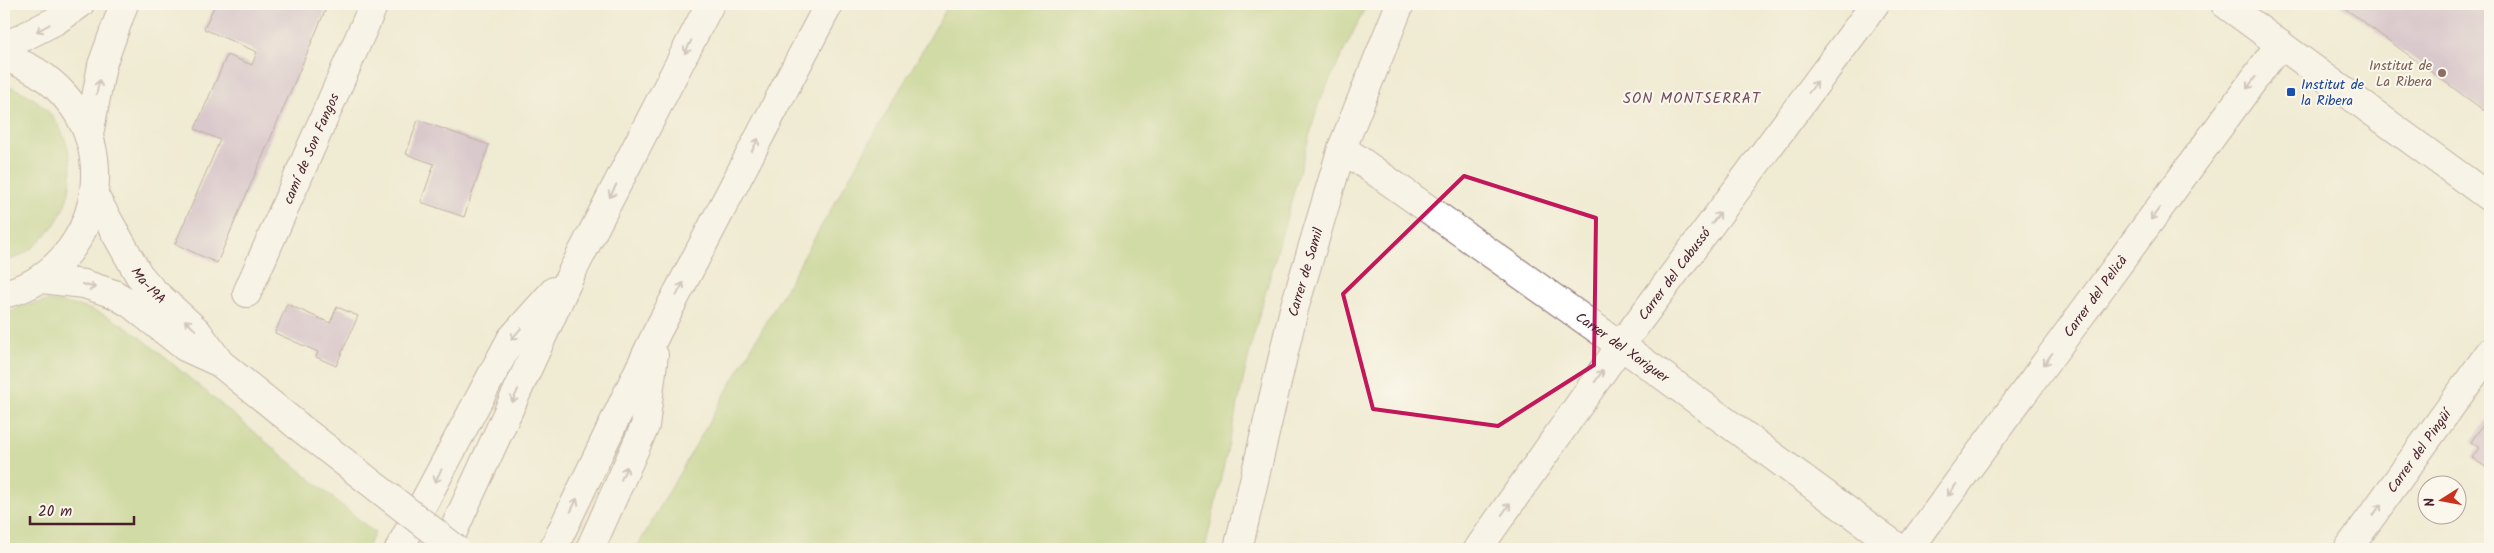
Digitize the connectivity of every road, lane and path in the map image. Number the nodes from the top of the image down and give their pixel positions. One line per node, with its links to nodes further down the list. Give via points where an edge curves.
1 (80, 4): 10 (main road, one-way to 10)
2 (124, 4): 12 (main road, one-way to 2, via 102,65)
3 (374, 4): 18 (main road, camí de Son Fangos)
4 (710, 4): 16 (main road, one-way to 16)
5 (829, 4): 20 (main road, one-way to 5)
6 (1400, 4): 13 (main road, Carrer de Samil)
7 (1875, 4): 21 (main road, Carrer del Cabussó, one-way to 7)
8 (2225, 4): 9 (main road)
9 (2280, 44): 15 (main road); 32 (main road, Carrer del Pelicà, one-way to 32)
10 (4, 47)
11 (4, 58): 12 (main road, via 24,65 57,87 81,117)
12 (89, 135): 14 (main road, via 95,168)
13 (1342, 148): 21 (main road, Carrer del Xoriguer); 29 (main road, Carrer de Samil, via 1294,308)
14 (94, 195): 17 (main road, via 87,222 72,250); 23 (main road, Ma-19A, one-way to 14, via 197,331 139,275)
15 (2490, 198)
16 (572, 272): 24 (main road, one-way to 24, via 511,339); 25 (main road, one-way to 25)
17 (41, 279): 19 (main road); 23 (main road, Ma-19A, one-way to 23, via 84,284 114,294 185,347)
18 (247, 293)
19 (4, 294)
20 (657, 332): 27 (main road, one-way to 20); 28 (main road, one-way to 20, via 645,426)
21 (1621, 345): 30 (main road, Carrer del Cabussó, one-way to 21); 31 (main road, Carrer del Xoriguer)
22 (2490, 352): 33 (main road, Carrer del Pingüí, one-way to 22)
23 (220, 363): 26 (main road, Ma-19A, bridge)
24 (399, 549)
25 (445, 549)
26 (456, 549)
27 (553, 549)
28 (590, 549)
29 (1238, 549)
30 (1478, 549)
31 (1900, 549)
32 (1909, 549)
33 (2348, 549)

